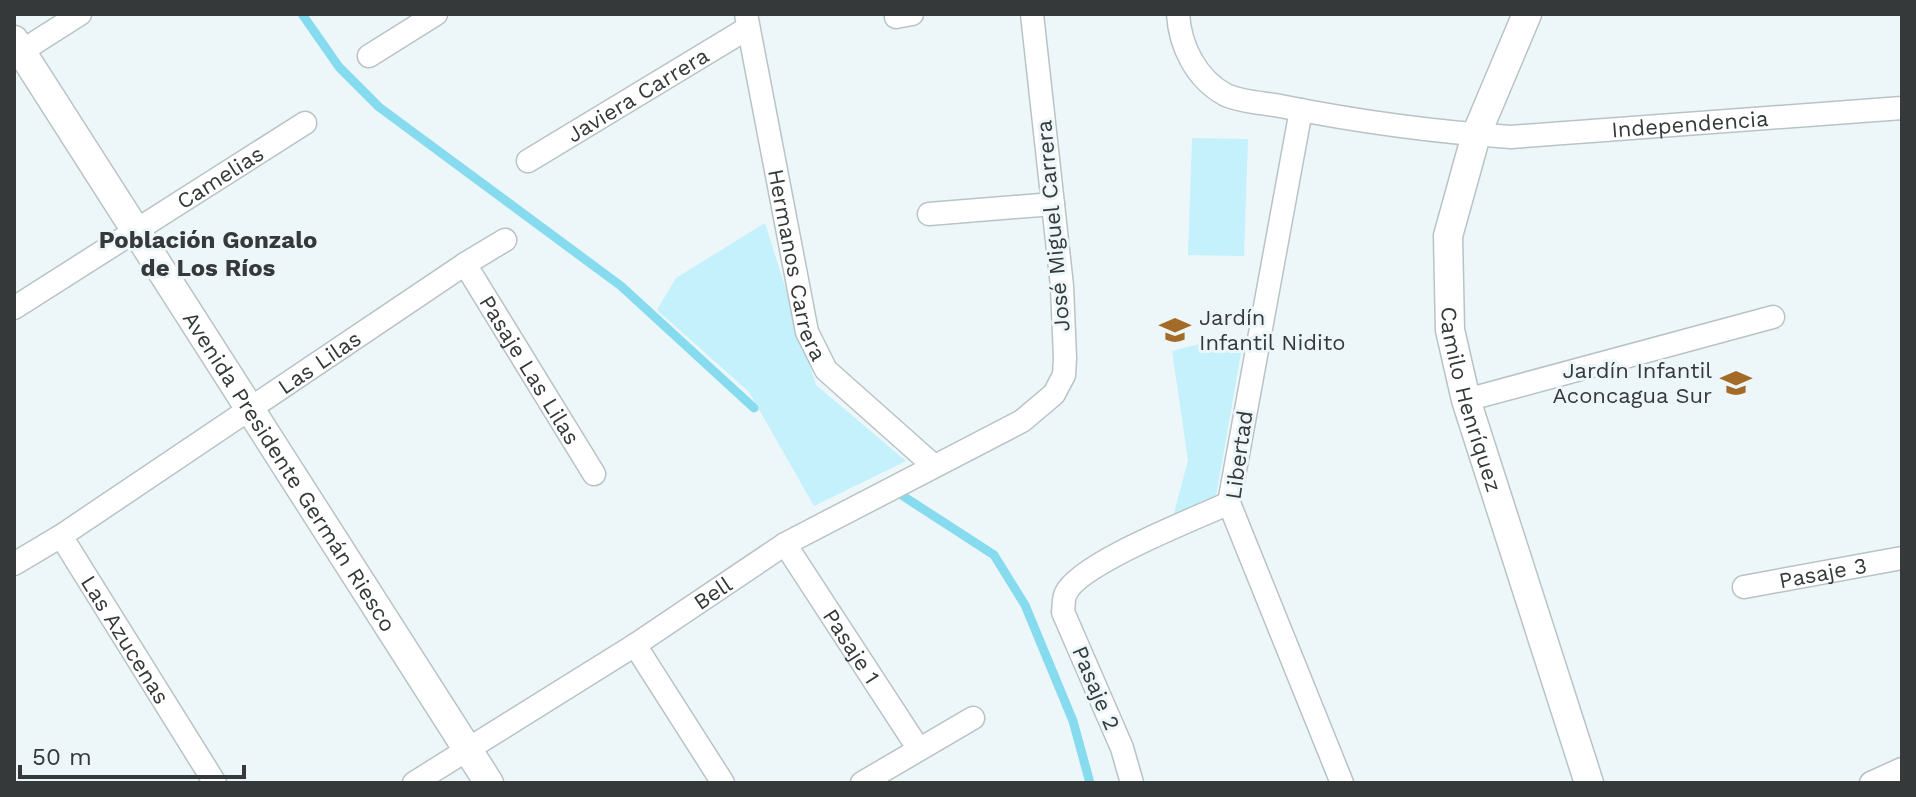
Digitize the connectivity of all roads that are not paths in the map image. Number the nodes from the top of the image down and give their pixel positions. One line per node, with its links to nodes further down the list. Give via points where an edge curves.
1 (80, 14): 7 (street)
2 (436, 14): 8 (street)
3 (1032, 14): 14 (street, José Miguel Carrera)
4 (1178, 14): 10 (street, via 1186,53 1227,95)
5 (1527, 14): 12 (street, Camilo Henríquez)
6 (747, 21): 13 (street, Javiera Carrera); 24 (street, Hermanos Carrera, via 807,332 826,370)
7 (16, 49): 16 (street, Avenida Presidente Germán Riesco)
8 (369, 56)
9 (1902, 108): 12 (street, Independencia, via 1511,137)
10 (1301, 110): 12 (street); 26 (street, Libertad)
11 (305, 123): 16 (street, Camelias)
12 (1476, 135): 21 (street, Camilo Henríquez, via 1448,236 1450,330)
13 (528, 161)
14 (1053, 204): 15 (street); 23 (street, José Miguel Carrera, via 1064,375 1054,394)
15 (929, 214)
16 (136, 231): 19 (street, Camelias); 22 (street, Avenida Presidente Germán Riesco)
17 (505, 240): 18 (street, Las Lilas)
18 (465, 264): 22 (street, Las Lilas); 25 (street, Pasaje Las Lilas)
19 (14, 308)
20 (1773, 317): 21 (street)
21 (1466, 400): 44 (street, Camilo Henríquez)
22 (249, 408): 27 (street, Las Lilas); 35 (street, Avenida Presidente Germán Riesco)
23 (1022, 421): 24 (street, Bell)
24 (934, 466): 28 (street, Bell)
25 (594, 474)
26 (1229, 503): 42 (street, Pasaje 2, via 1100,564 1065,594 1063,612); 43 (street, Libertad)
27 (61, 536): 30 (street, Las Lilas); 37 (street, Las Azucenas)
28 (785, 544): 32 (street, Bell); 34 (street, Pasaje 1)
29 (1902, 558): 31 (street, Pasaje 3)
30 (14, 564)
31 (1744, 587)
32 (635, 645): 35 (street, Bell); 40 (street)
33 (973, 718): 34 (street)
34 (918, 748): 41 (street)
35 (468, 751): 38 (street, Bell); 39 (street, Avenida Presidente Germán Riesco)
36 (1902, 769): 45 (street)
37 (215, 783)
38 (414, 783)
39 (489, 783)
40 (723, 783)
41 (862, 783)
42 (1132, 783)
43 (1342, 783)
44 (1589, 783)
45 (1871, 783)

